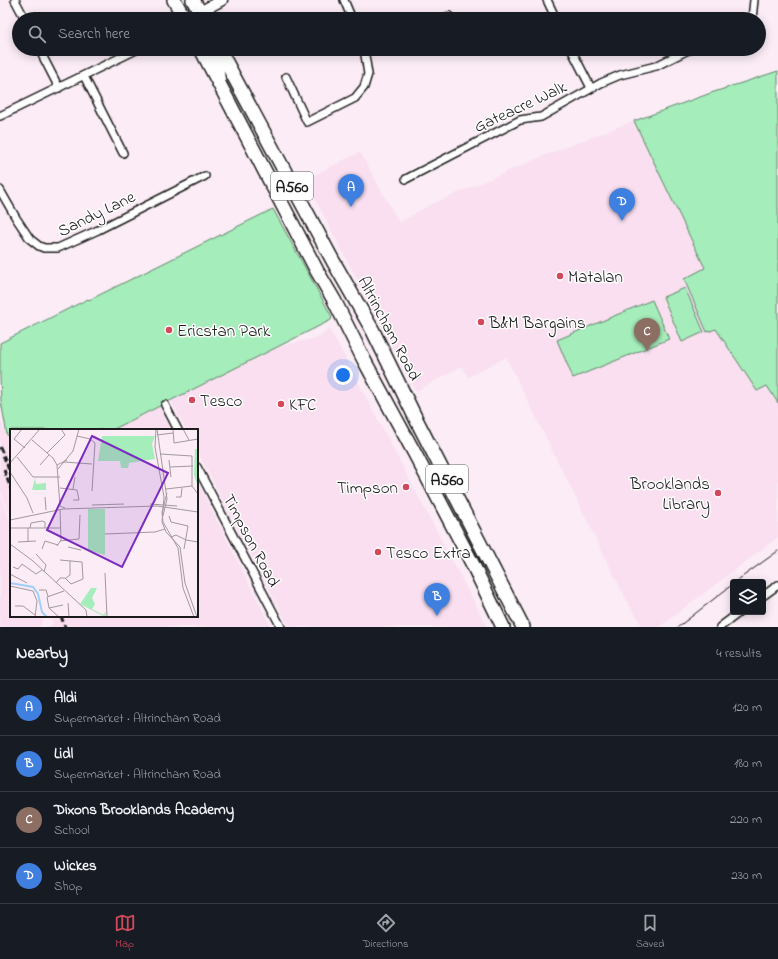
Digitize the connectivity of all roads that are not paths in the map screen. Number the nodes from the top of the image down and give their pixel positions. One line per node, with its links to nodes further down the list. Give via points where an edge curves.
1 (15, 0): 8 (street)
2 (174, 0): 9 (highway)
3 (193, 0): 10 (highway)
4 (222, 0): 11 (main road)
5 (344, 0): 12 (street)
6 (547, 0): 13 (street)
7 (754, 0): 14 (street)
8 (21, 12)
9 (181, 12)
10 (196, 12)
11 (204, 12)
12 (349, 12)
13 (553, 12)
14 (753, 12)
15 (43, 56): 26 (street)
16 (124, 56): 23 (street)
17 (205, 56): 25 (highway, A560)
18 (212, 56): 25 (main road, via 218,67)
19 (223, 56): 41 (highway, Altrincham Road / A560, via 368,322)
20 (365, 56): 24 (street, via 368,74 364,87 355,98 307,122)
21 (575, 56): 27 (street)
22 (676, 56): 27 (street, Gateacre Walk, via 656,66 620,75)
23 (84, 76): 26 (street); 29 (street)
24 (286, 77)
25 (221, 87): 40 (highway, A560, via 412,448)
26 (59, 88): 28 (street)
27 (591, 88): 31 (street, Gateacre Walk, via 541,117 520,120)
28 (0, 116)
29 (123, 153)
30 (205, 176): 32 (street, Sandy Lane, via 58,248 44,248 34,243)
31 (406, 179)
32 (1, 194)
33 (165, 405): 34 (street)
34 (177, 429)
35 (198, 469): 39 (street, Timpson Road)
36 (778, 585): 37 (street)
37 (766, 594)
38 (736, 615): 42 (street)
39 (281, 627)
40 (503, 627)
41 (523, 627)
42 (720, 627)

